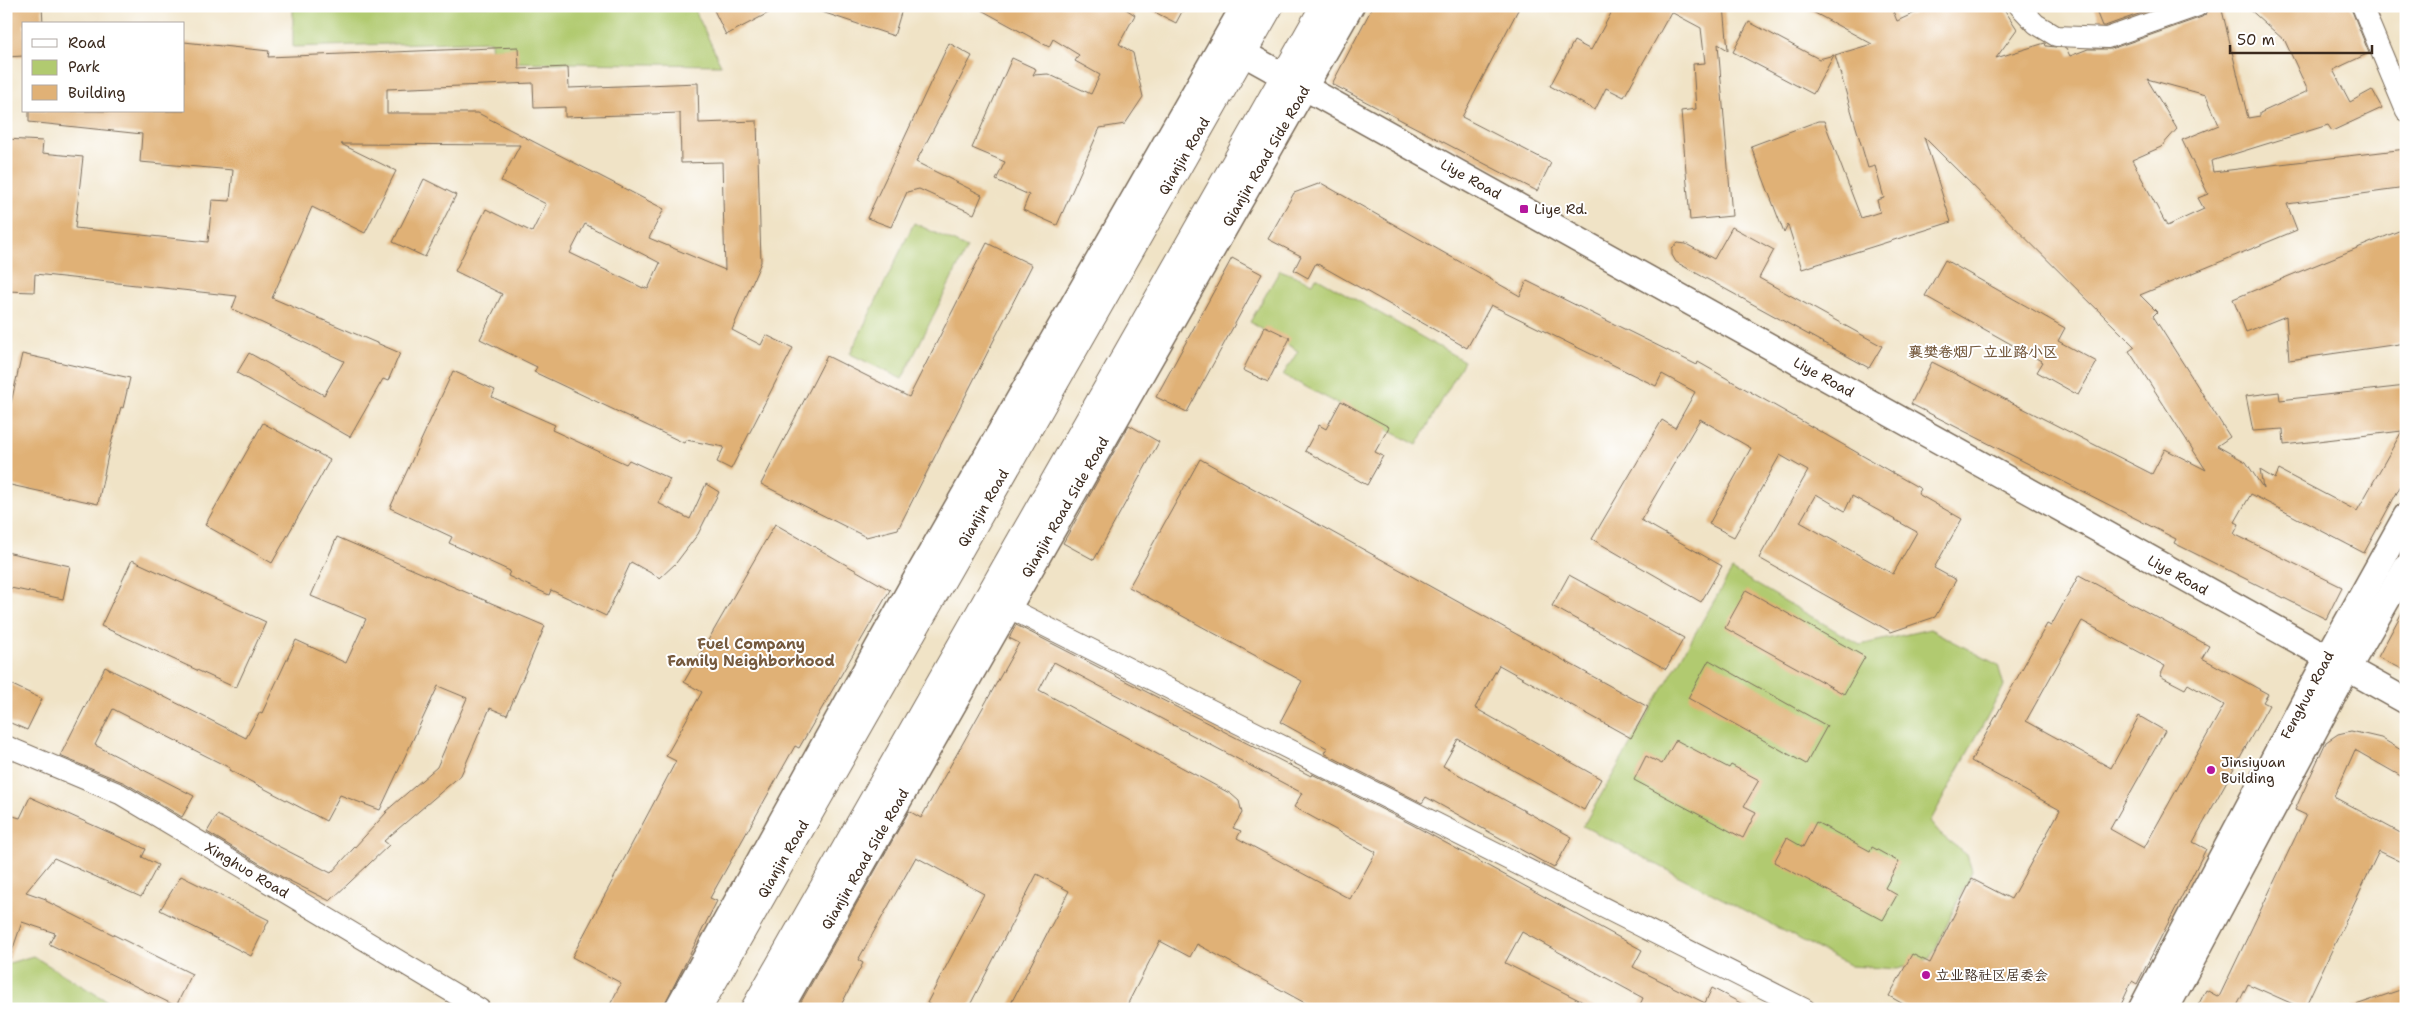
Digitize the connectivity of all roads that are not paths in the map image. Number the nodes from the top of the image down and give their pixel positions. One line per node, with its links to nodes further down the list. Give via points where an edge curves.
1 (1244, 6): 18 (street, via 918,575)
2 (1268, 6): 8 (main road, Qianjin Road)
3 (1325, 6): 9 (main road)
4 (1351, 6): 9 (street, Qianjin Road Side Road)
5 (2019, 6): 6 (street, via 2036,24 2056,36 2107,38)
6 (2198, 6)
7 (2362, 6): 10 (street)
8 (1243, 53): 9 (street, Liye Road); 19 (main road, Qianjin Road)
9 (1296, 82): 13 (main road); 14 (street, Liye Road)
10 (2406, 111)
11 (2406, 516): 14 (street, Fenghua Road)
12 (2406, 567): 14 (street, Fenghua Road)
13 (999, 602): 20 (main road); 21 (street, Qianjin Road Side Road); 22 (street)
14 (2337, 664): 15 (street, Liye Road); 23 (street, Fenghua Road); 24 (street, Fenghua Road)
15 (2406, 702)
16 (6, 746): 17 (street, Xinghuo Road, via 120,794)
17 (480, 1009)
18 (677, 1009)
19 (697, 1009)
20 (755, 1009)
21 (780, 1009)
22 (1805, 1009)
23 (2141, 1009)
24 (2166, 1009)

